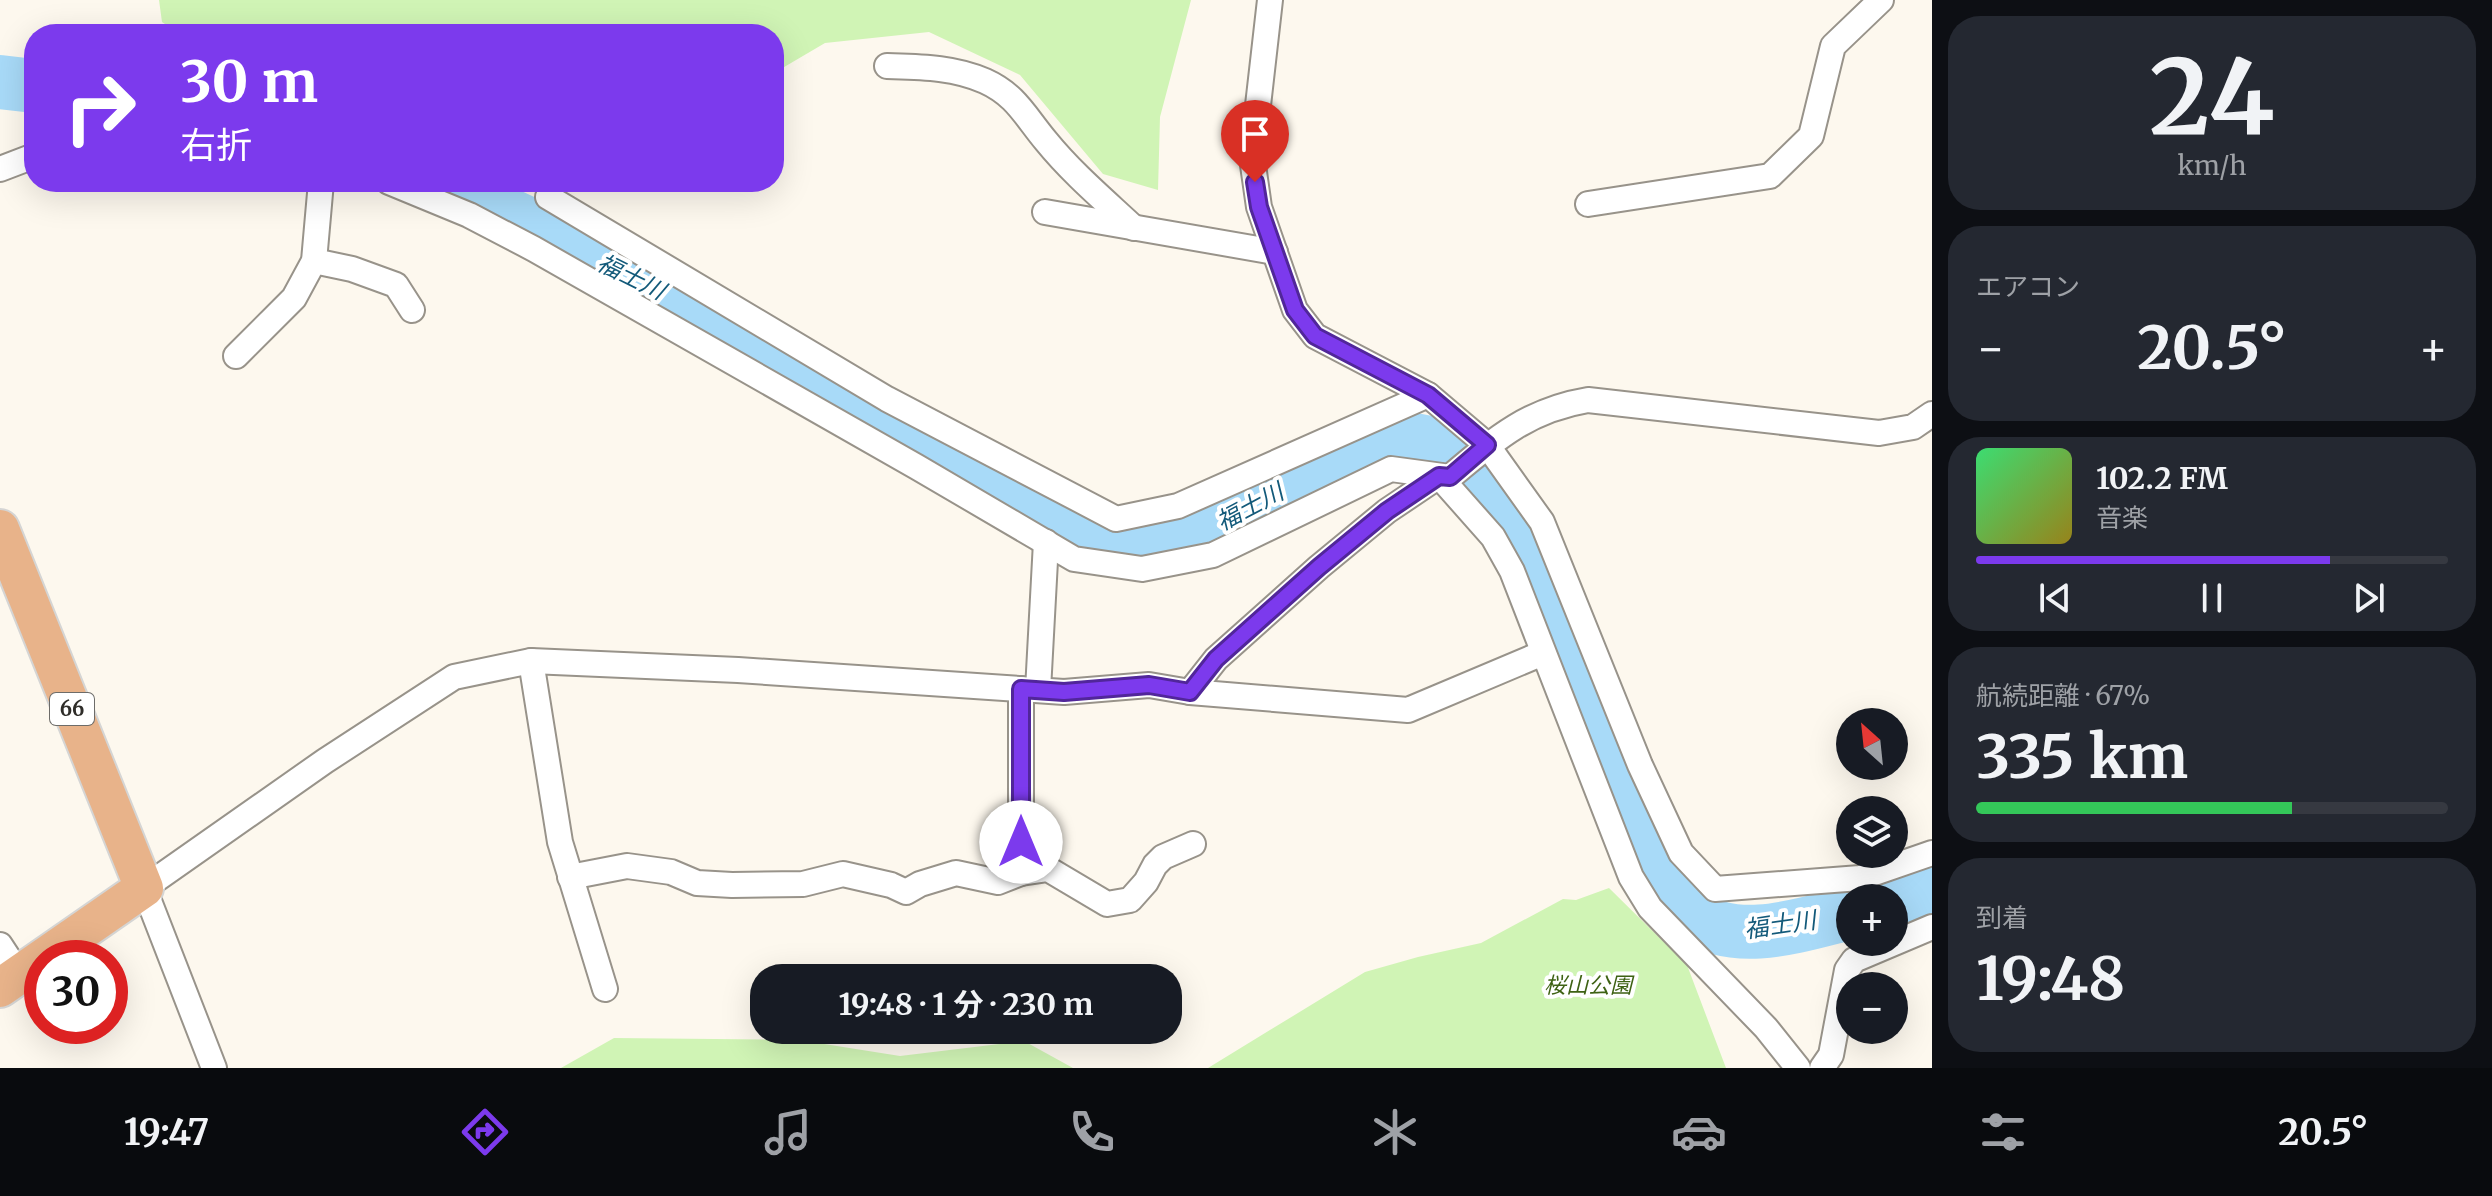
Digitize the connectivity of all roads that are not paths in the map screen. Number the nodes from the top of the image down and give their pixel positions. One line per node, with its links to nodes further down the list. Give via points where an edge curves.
1 (1270, 0): 12 (street, via 1252,158 1259,207)
2 (1881, 0): 9 (street, via 1833,46 1811,136 1770,176)
3 (887, 66): 11 (street, via 936,67 985,81 1018,102 1045,140)
4 (24, 160): 5 (street)
5 (0, 169)
6 (320, 192): 13 (street)
7 (413, 192): 21 (street, via 534,249)
8 (548, 197): 16 (street, via 887,399 1116,519 1178,506)
9 (1588, 204)
10 (1045, 212): 11 (street)
11 (1134, 228): 12 (street)
12 (1275, 252): 16 (street, via 1295,310 1315,336)
13 (314, 261): 14 (street, via 396,285); 15 (street, via 294,298)
14 (412, 310)
15 (236, 356)
16 (1428, 395): 18 (street)
17 (1932, 414): 18 (street, via 1913,427 1879,433 1588,400 1534,414)
18 (1481, 451): 19 (street); 27 (street, via 1542,522 1681,853 1715,889 1860,878)
19 (1444, 477): 21 (street, via 1391,469 1213,555 1142,569 1074,559); 22 (street, via 1493,537); 25 (street, via 1387,511 1319,567 1216,659)
20 (0, 529): 30 (main road, 66)
21 (1046, 542): 24 (street)
22 (1543, 653): 25 (street, via 1408,710); 35 (street, via 1612,832 1650,908)
23 (531, 661): 24 (street); 29 (street); 30 (street, via 454,677)
24 (1029, 690): 25 (street, via 1149,685); 28 (street)
25 (1190, 692)
26 (1193, 844): 28 (street, via 1163,857 1130,900 1107,904 1048,869)
27 (1932, 853)
28 (1021, 873): 29 (street, via 998,882 956,873 906,892 843,874 803,884 720,885 627,866)
29 (570, 877): 33 (street)
30 (144, 888): 32 (main road); 34 (street)
31 (1932, 927): 36 (street, via 1854,960 1847,970 1831,1055)
32 (6, 969)
33 (605, 989)
34 (214, 1068)
35 (1798, 1068)
36 (1822, 1068)

